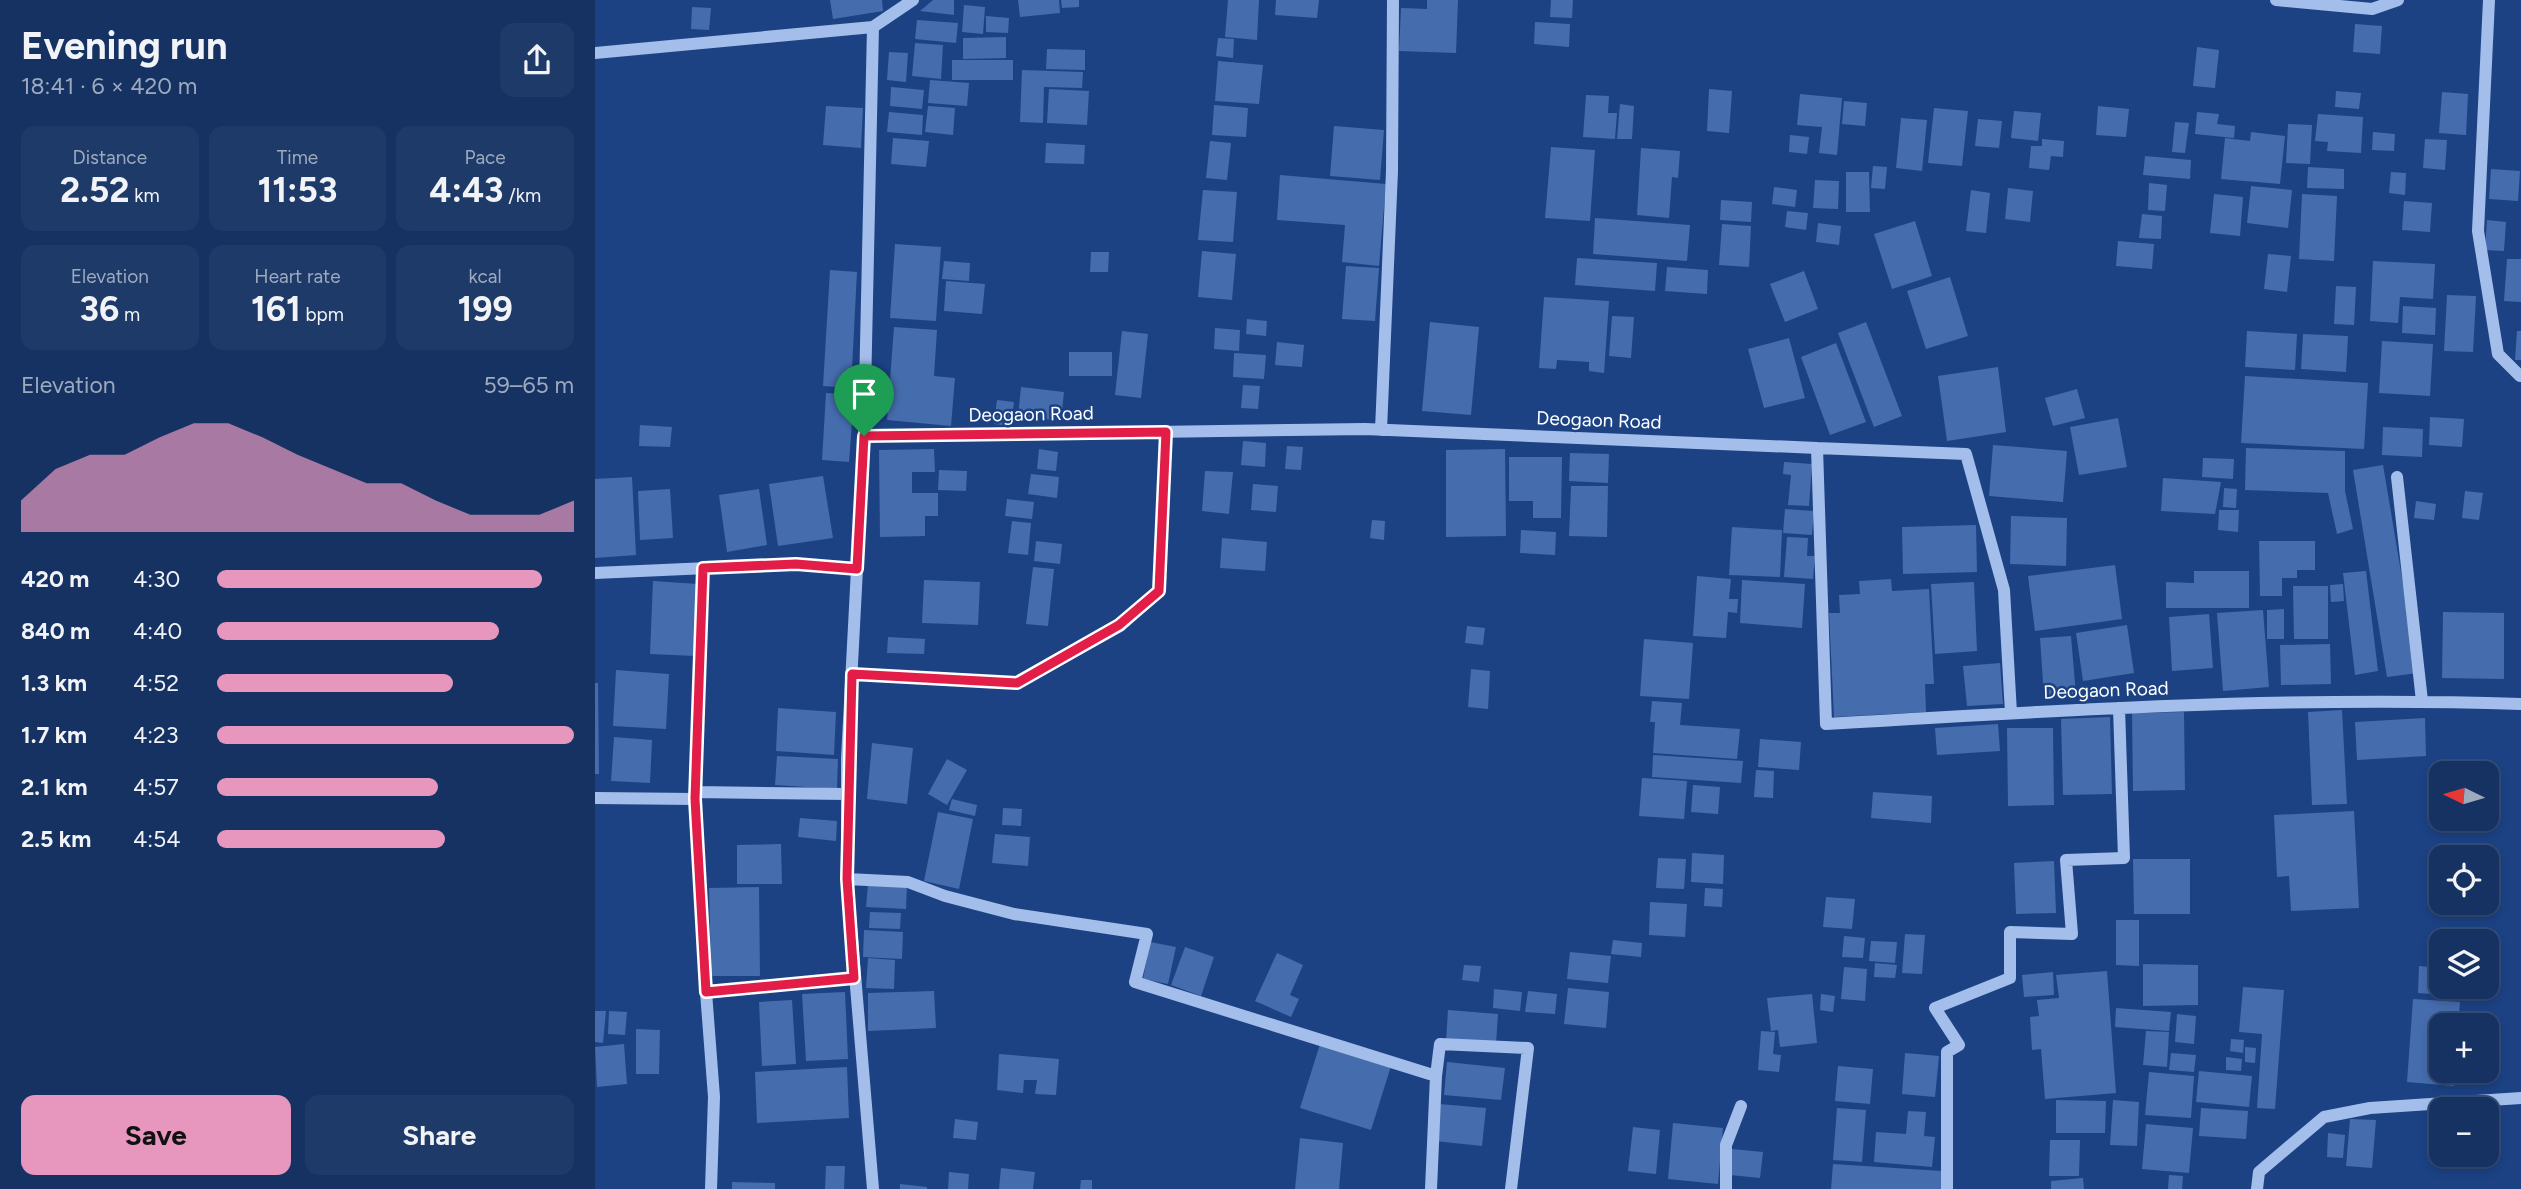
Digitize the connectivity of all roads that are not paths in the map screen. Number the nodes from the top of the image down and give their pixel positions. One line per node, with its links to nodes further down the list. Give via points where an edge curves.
1 (913, 0): 6 (street)
2 (1393, 0): 10 (street, via 1392,171)
3 (2276, 0): 4 (street, via 2372,9)
4 (2398, 0)
5 (2489, 0): 8 (street, via 2478,231 2498,354)
6 (873, 27): 7 (street); 12 (street)
7 (595, 53)
8 (2521, 376): 9 (street)
9 (2521, 388)
10 (1381, 430): 11 (street, Deogaon Road); 13 (street, Deogaon Road)
11 (1166, 432): 12 (street, Deogaon Road); 18 (street, via 1159,591 1119,625 1017,683)
12 (864, 436): 16 (street)
13 (1817, 448): 22 (street, via 1966,454 2004,590); 22 (street, Deogaon Road, via 1826,724)
14 (2397, 477): 19 (street)
15 (703, 568): 16 (street, via 796,564); 17 (street); 24 (street)
16 (857, 569): 18 (street)
17 (595, 573)
18 (852, 674): 23 (street)
19 (2421, 701): 20 (street, Deogaon Road); 21 (street, Deogaon Road)
20 (2521, 704)
21 (2119, 708): 22 (street, Deogaon Road); 37 (street, via 2124,858 2066,860 2072,934 2010,932 2010,978 1935,1008 1959,1045 1947,1052)
22 (2011, 713)
23 (847, 794): 24 (street); 26 (street)
24 (695, 795): 25 (street); 28 (street)
25 (595, 797)
26 (847, 879): 27 (street); 29 (street, via 908,882 945,897 1014,914 1147,934 1135,982)
27 (854, 978): 28 (street); 33 (street)
28 (706, 992): 32 (street, via 714,1097)
29 (1436, 1076): 34 (street); 35 (street, via 1440,1044 1528,1048)
30 (2521, 1098): 38 (street, via 2370,1108 2324,1117 2259,1172)
31 (1741, 1106): 36 (street, via 1726,1145)
32 (711, 1189)
33 (873, 1189)
34 (1431, 1189)
35 (1510, 1189)
36 (1726, 1189)
37 (1947, 1189)
38 (2257, 1189)

